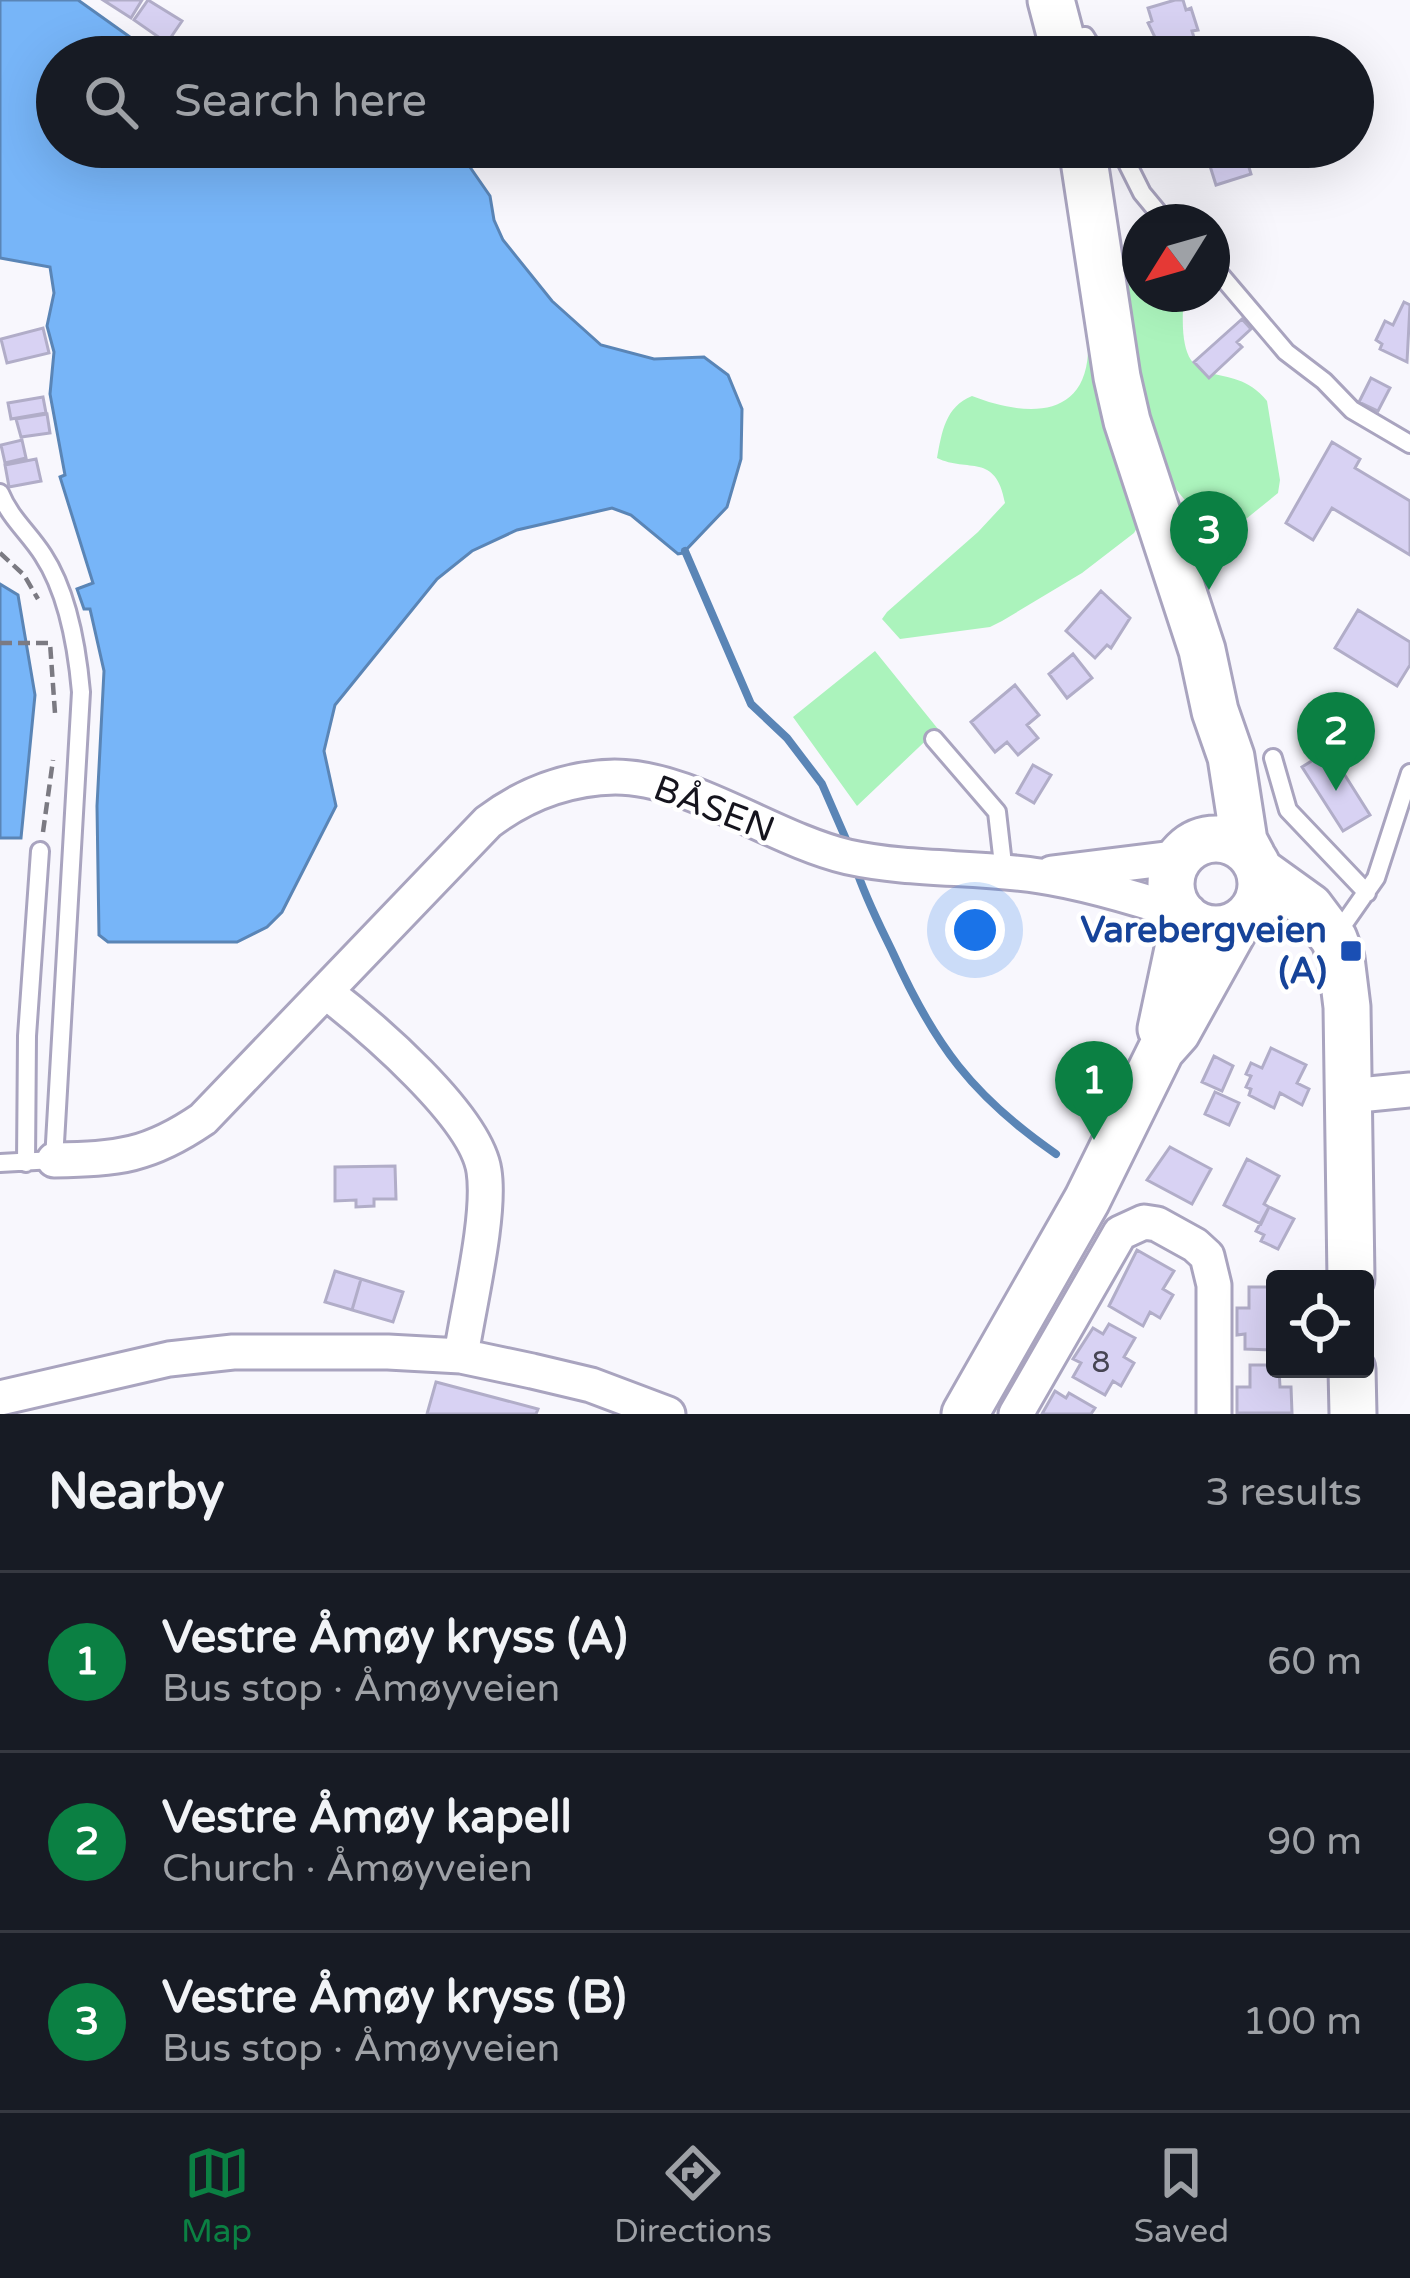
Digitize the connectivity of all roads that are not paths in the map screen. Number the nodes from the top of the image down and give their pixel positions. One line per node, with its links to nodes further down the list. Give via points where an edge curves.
1 (1085, 168): 7 (main road, via 1117,377)
2 (1130, 168): 3 (lane)
3 (1151, 204)
4 (1230, 286): 5 (lane, via 1286,352 1352,410)
5 (1410, 444)
6 (0, 493): 24 (lane, via 58,588 81,692)
7 (1215, 711): 12 (main road, via 1206,805); 13 (main road)
8 (934, 739): 14 (lane, via 998,812)
9 (1273, 758): 16 (lane, via 1288,810)
10 (1410, 773): 16 (lane)
11 (40, 851): 24 (lane, via 27,1036)
12 (1185, 852): 13 (main road, via 1234,842); 15 (street, BÅSEN); 17 (main road, via 1172,885)
13 (1256, 864): 18 (main road, via 1260,896); 19 (main road)
14 (1004, 874): 15 (street, BÅSEN); 20 (street, BÅSEN, via 847,856 660,783 579,780 528,796 488,822)
15 (1039, 876): 17 (street, BÅSEN)
16 (1366, 893): 19 (lane)
17 (1183, 914): 18 (main road, via 1215,929); 21 (main road)
18 (1242, 921): 19 (main road, via 1282,921); 21 (main road)
19 (1334, 939): 23 (main road, via 1345,975)
20 (326, 992): 24 (street, BÅSEN, via 188,1130 126,1157); 27 (street, via 449,1108 482,1160)
21 (1161, 1050): 31 (main road)
22 (1410, 1090): 23 (street)
23 (1349, 1096): 26 (main road)
24 (40, 1161): 25 (lane, BÅSEN)
25 (0, 1163)
26 (1351, 1270)
27 (461, 1356): 29 (street, via 233,1352); 30 (street, via 591,1385)
28 (1352, 1378): 34 (main road)
29 (0, 1398)
30 (668, 1414)
31 (965, 1414)
32 (1016, 1414): 33 (street, via 1120,1233 1144,1222 1196,1245 1211,1266)
33 (1214, 1414)
34 (1353, 1414)

